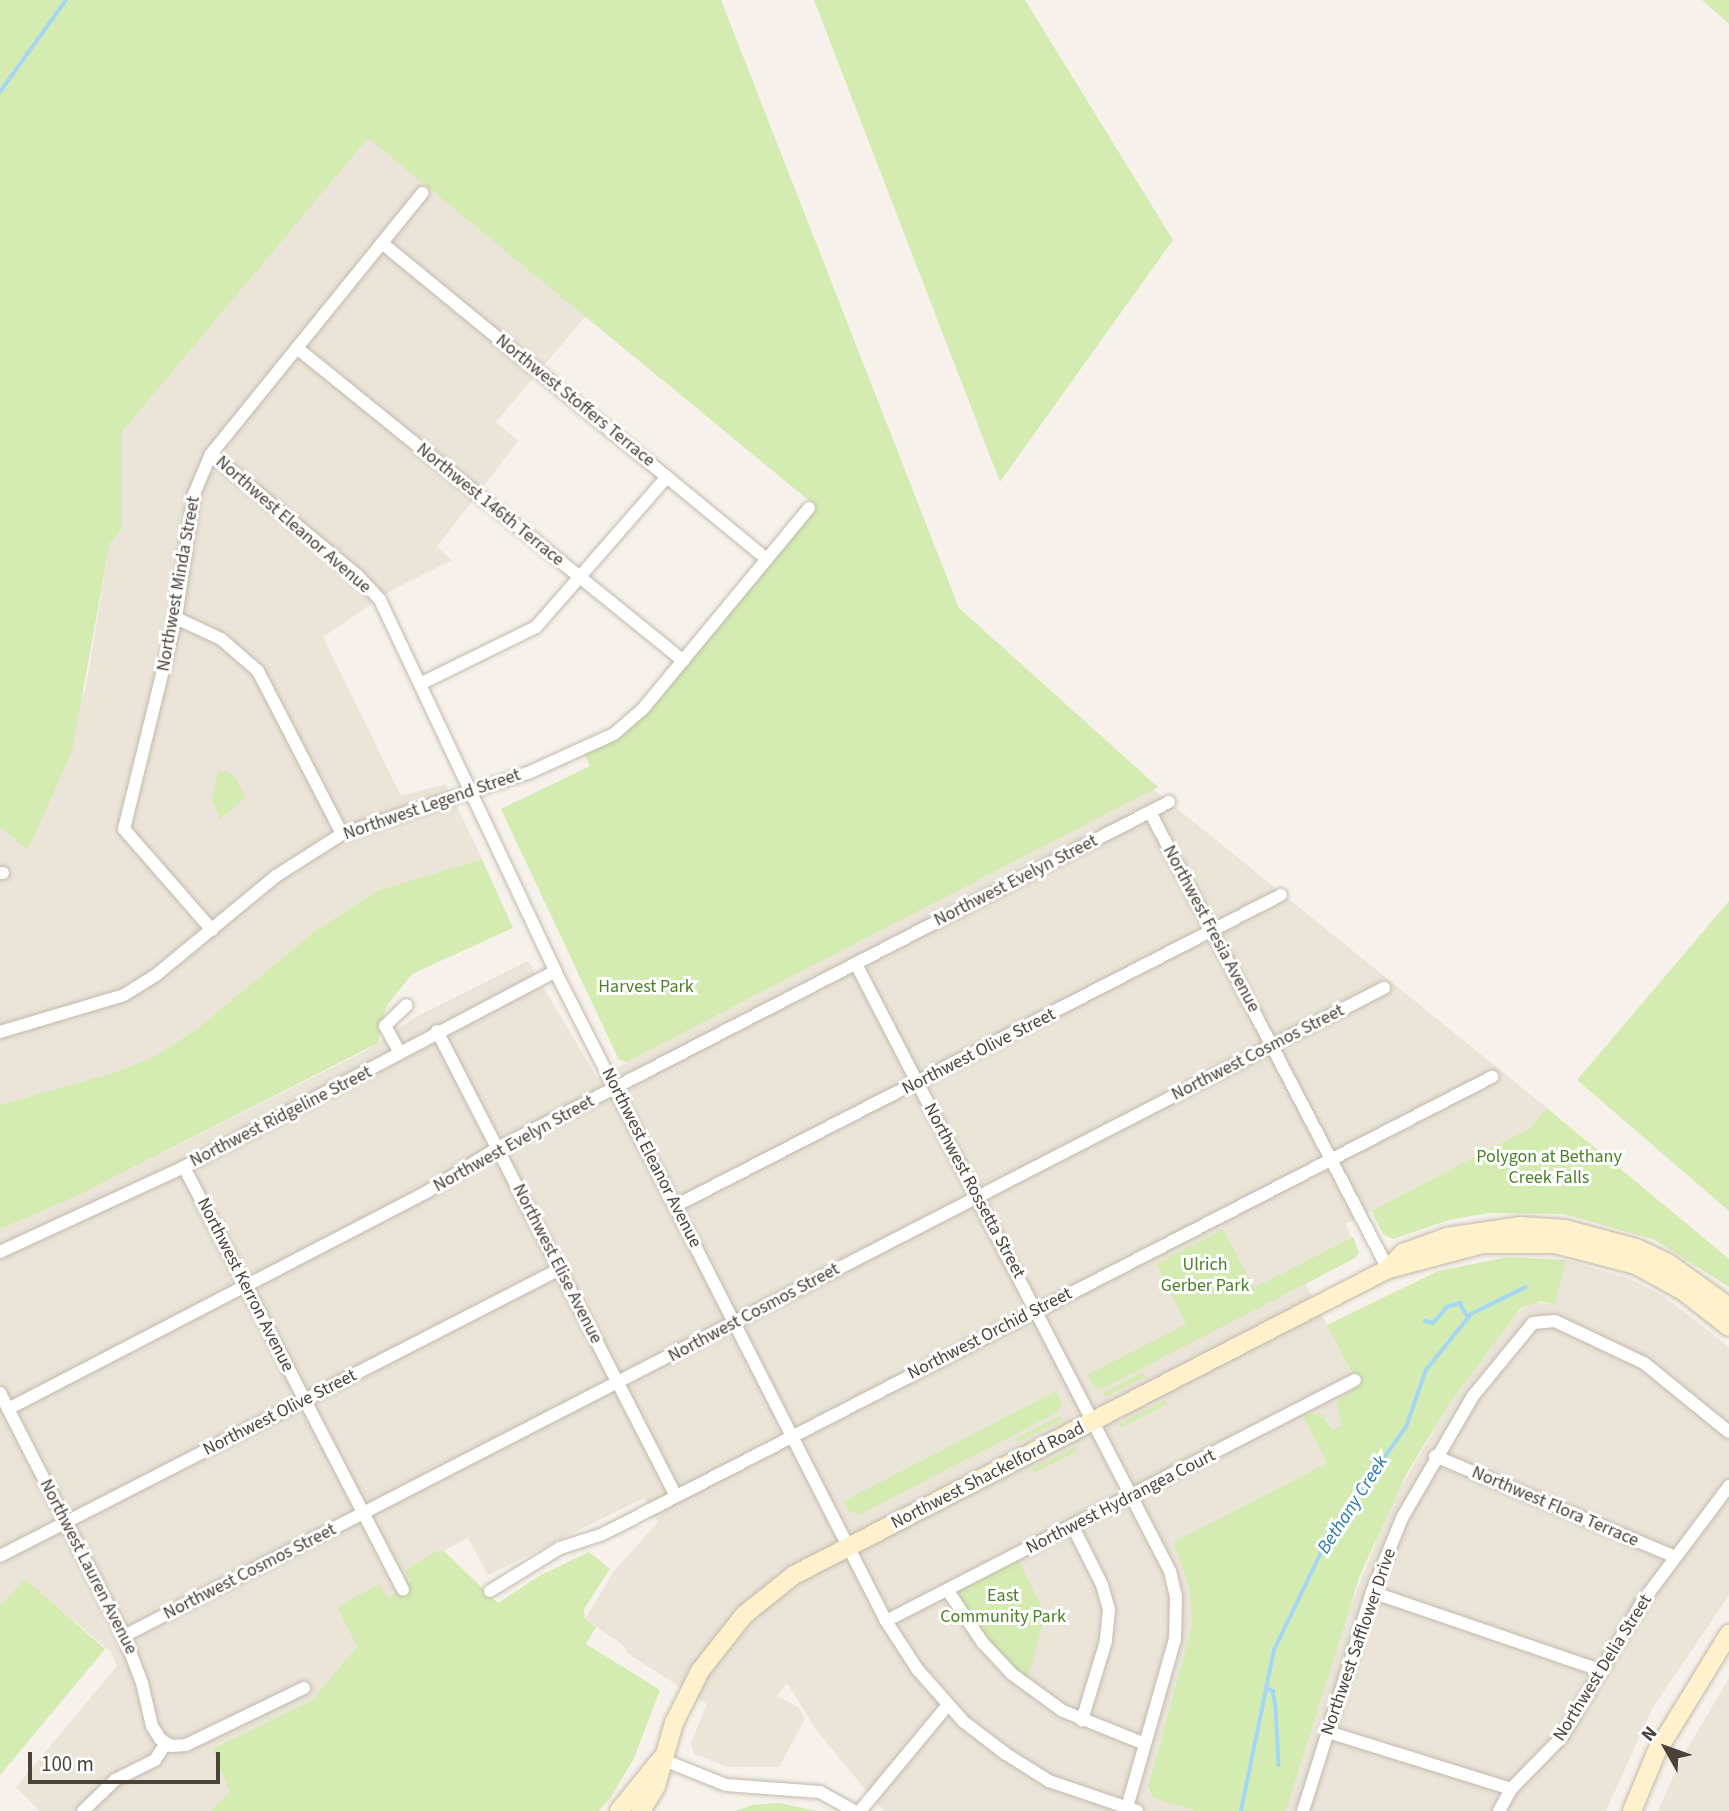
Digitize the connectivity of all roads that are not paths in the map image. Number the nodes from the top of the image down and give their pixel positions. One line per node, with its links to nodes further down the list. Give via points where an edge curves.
1 (422, 193): 2 (street, Northwest Minda Street)
2 (382, 243): 3 (street, Northwest Minda Street); 5 (street, Northwest Stoffers Terrace)
3 (297, 348): 4 (street, Northwest Minda Street); 8 (street, Northwest 146th Terrace)
4 (211, 454): 9 (street, Northwest Minda Street, via 194,494); 11 (street, Northwest Eleanor Avenue, via 357,575 380,600)
5 (667, 477): 7 (street, Northwest Stoffers Terrace); 8 (street)
6 (810, 508): 7 (street, Northwest Legend Street)
7 (767, 559): 10 (street, Northwest Legend Street)
8 (582, 579): 10 (street, Northwest 146th Terrace); 11 (street, via 536,627)
9 (176, 618): 15 (street, via 221,639 258,671); 17 (street, Northwest Minda Street, via 124,829)
10 (683, 661): 12 (street, Northwest Legend Street, via 642,710 614,734 572,755)
11 (420, 684): 12 (street, Northwest Eleanor Avenue)
12 (472, 792): 15 (street, Northwest Legend Street); 20 (street, Northwest Eleanor Avenue)
13 (1169, 802): 14 (street, Northwest Evelyn Street)
14 (1150, 812): 18 (street, Northwest Fresia Avenue); 19 (street, Northwest Evelyn Street)
15 (342, 834): 17 (street, Northwest Legend Street, via 276,876)
16 (1281, 895): 18 (street, Northwest Olive Street)
17 (212, 930): 24 (street, Northwest Legend Street, via 124,995)
18 (1213, 931): 25 (street, Northwest Fresia Avenue); 28 (street, Northwest Olive Street)
19 (856, 964): 28 (street, Northwest Rossetta Street); 29 (street, Northwest Evelyn Street)
20 (555, 971): 23 (street, Northwest Ridgeline Street); 29 (street, Northwest Eleanor Avenue)
21 (1384, 988): 25 (street, Northwest Cosmos Street)
22 (407, 1004): 26 (street, via 385,1026)
23 (437, 1031): 26 (street, Northwest Ridgeline Street); 30 (street, Northwest Elise Avenue)
24 (0, 1032)
25 (1272, 1045): 31 (street, Northwest Fresia Avenue); 33 (street, Northwest Cosmos Street)
26 (400, 1052): 32 (street, Northwest Ridgeline Street)
27 (1492, 1076): 31 (street, Northwest Orchid Street)
28 (918, 1083): 33 (street, Northwest Rossetta Street); 34 (street, Northwest Olive Street)
29 (615, 1088): 30 (street, Northwest Evelyn Street); 34 (street, Northwest Eleanor Avenue)
30 (498, 1148): 36 (street, Northwest Elise Avenue); 38 (street, Northwest Evelyn Street, via 425,1193)
31 (1331, 1159): 37 (street, Northwest Fresia Avenue); 40 (street, Northwest Orchid Street)
32 (184, 1167): 35 (street, Northwest Ridgeline Street); 38 (street, Northwest Kerron Avenue)
33 (978, 1197): 40 (street, Northwest Rossetta Street); 41 (street, Northwest Cosmos Street)
34 (675, 1206): 41 (street, Northwest Eleanor Avenue)
35 (0, 1252)
36 (560, 1269): 44 (street, Northwest Elise Avenue); 46 (street, Northwest Olive Street)
37 (1388, 1269): 39 (street, Northwest Shackelford Road, via 1403,1253 1447,1237 1521,1226 1565,1229 1636,1248 1668,1263); 42 (street, Northwest Shackelford Road, via 1483,1244 1555,1244 1636,1265 1683,1291); 48 (street, Northwest Shackelford Road)
38 (245, 1285): 46 (street, Northwest Kerron Avenue); 47 (street, Northwest Evelyn Street)
39 (1729, 1307)
40 (1037, 1310): 48 (street, Northwest Rossetta Street); 50 (street, Northwest Orchid Street)
41 (735, 1323): 44 (street, Northwest Cosmos Street); 50 (street, Northwest Eleanor Avenue)
42 (1729, 1327)
43 (1355, 1380): 54 (street, Northwest Hydrangea Court)
44 (618, 1384): 53 (street, Northwest Elise Avenue); 55 (street, Northwest Cosmos Street)
45 (0, 1393): 47 (street, Northwest Lauren Avenue)
46 (304, 1400): 55 (street, Northwest Kerron Avenue); 56 (street, Northwest Olive Street)
47 (8, 1409): 56 (street, Northwest Lauren Avenue)
48 (1094, 1422): 54 (street, Northwest Rossetta Street); 58 (street, Northwest Shackelford Road)
49 (1729, 1432): 51 (street, Northwest Safflower Drive, via 1644,1363 1543,1319 1527,1329 1473,1396)
50 (793, 1436): 53 (street, Northwest Orchid Street); 58 (street, Northwest Eleanor Avenue)
51 (1435, 1456): 60 (street, Northwest Flora Terrace); 64 (street, Northwest Safflower Drive, via 1402,1518)
52 (1729, 1486): 60 (street, Northwest Delia Street)
53 (676, 1496): 62 (street, Northwest Orchid Street, via 603,1534 560,1548)
54 (1133, 1496): 57 (street, Northwest Hydrangea Court); 74 (street, Northwest Rossetta Street, via 1161,1549 1176,1596 1171,1660)
55 (363, 1514): 61 (street, Northwest Kerron Avenue); 67 (street, Northwest Cosmos Street)
56 (65, 1522): 59 (street, Northwest Olive Street); 67 (street, Northwest Lauren Avenue)
57 (1073, 1527): 63 (street, Northwest Hydrangea Court); 71 (street, via 1102,1585 1109,1610 1106,1642)
58 (850, 1545): 65 (street, Northwest Eleanor Avenue); 75 (street, Northwest Shackelford Road, via 794,1575 744,1615 700,1671)
59 (0, 1556)
60 (1675, 1557): 68 (street, Northwest Delia Street)
61 (403, 1590)
62 (490, 1591)
63 (948, 1591): 65 (street, Northwest Hydrangea Court); 71 (street, via 983,1643 1012,1674)
64 (1372, 1591): 68 (street); 72 (street, Northwest Safflower Drive)
65 (886, 1621): 70 (street, Northwest Eleanor Avenue)
66 (1729, 1634): 85 (street, via 1662,1741)
67 (124, 1636): 73 (street, Northwest Lauren Avenue, via 140,1674 152,1726)
68 (1600, 1670): 76 (street, Northwest Delia Street, via 1561,1738)
69 (304, 1688): 73 (street, via 186,1745)
70 (947, 1705): 77 (street, Northwest Eleanor Avenue, via 984,1739 1049,1781); 82 (street)
71 (1082, 1720): 74 (street)
72 (1328, 1732): 76 (street); 83 (street, Northwest Safflower Drive)
73 (166, 1744): 78 (street, via 155,1760 115,1780)
74 (1145, 1744): 77 (street, Northwest Rossetta Street)
75 (661, 1759): 79 (street, Northwest Shackelford Road); 80 (street, Northwest Shackelford Road, via 656,1786); 81 (street, via 726,1785 820,1792)
76 (1511, 1789): 84 (street, Northwest Delia Street)
77 (1130, 1810)
78 (83, 1811)
79 (619, 1811)
80 (641, 1811)
81 (854, 1811)
82 (860, 1811)
83 (1303, 1811)
84 (1499, 1811)
85 (1632, 1811)

